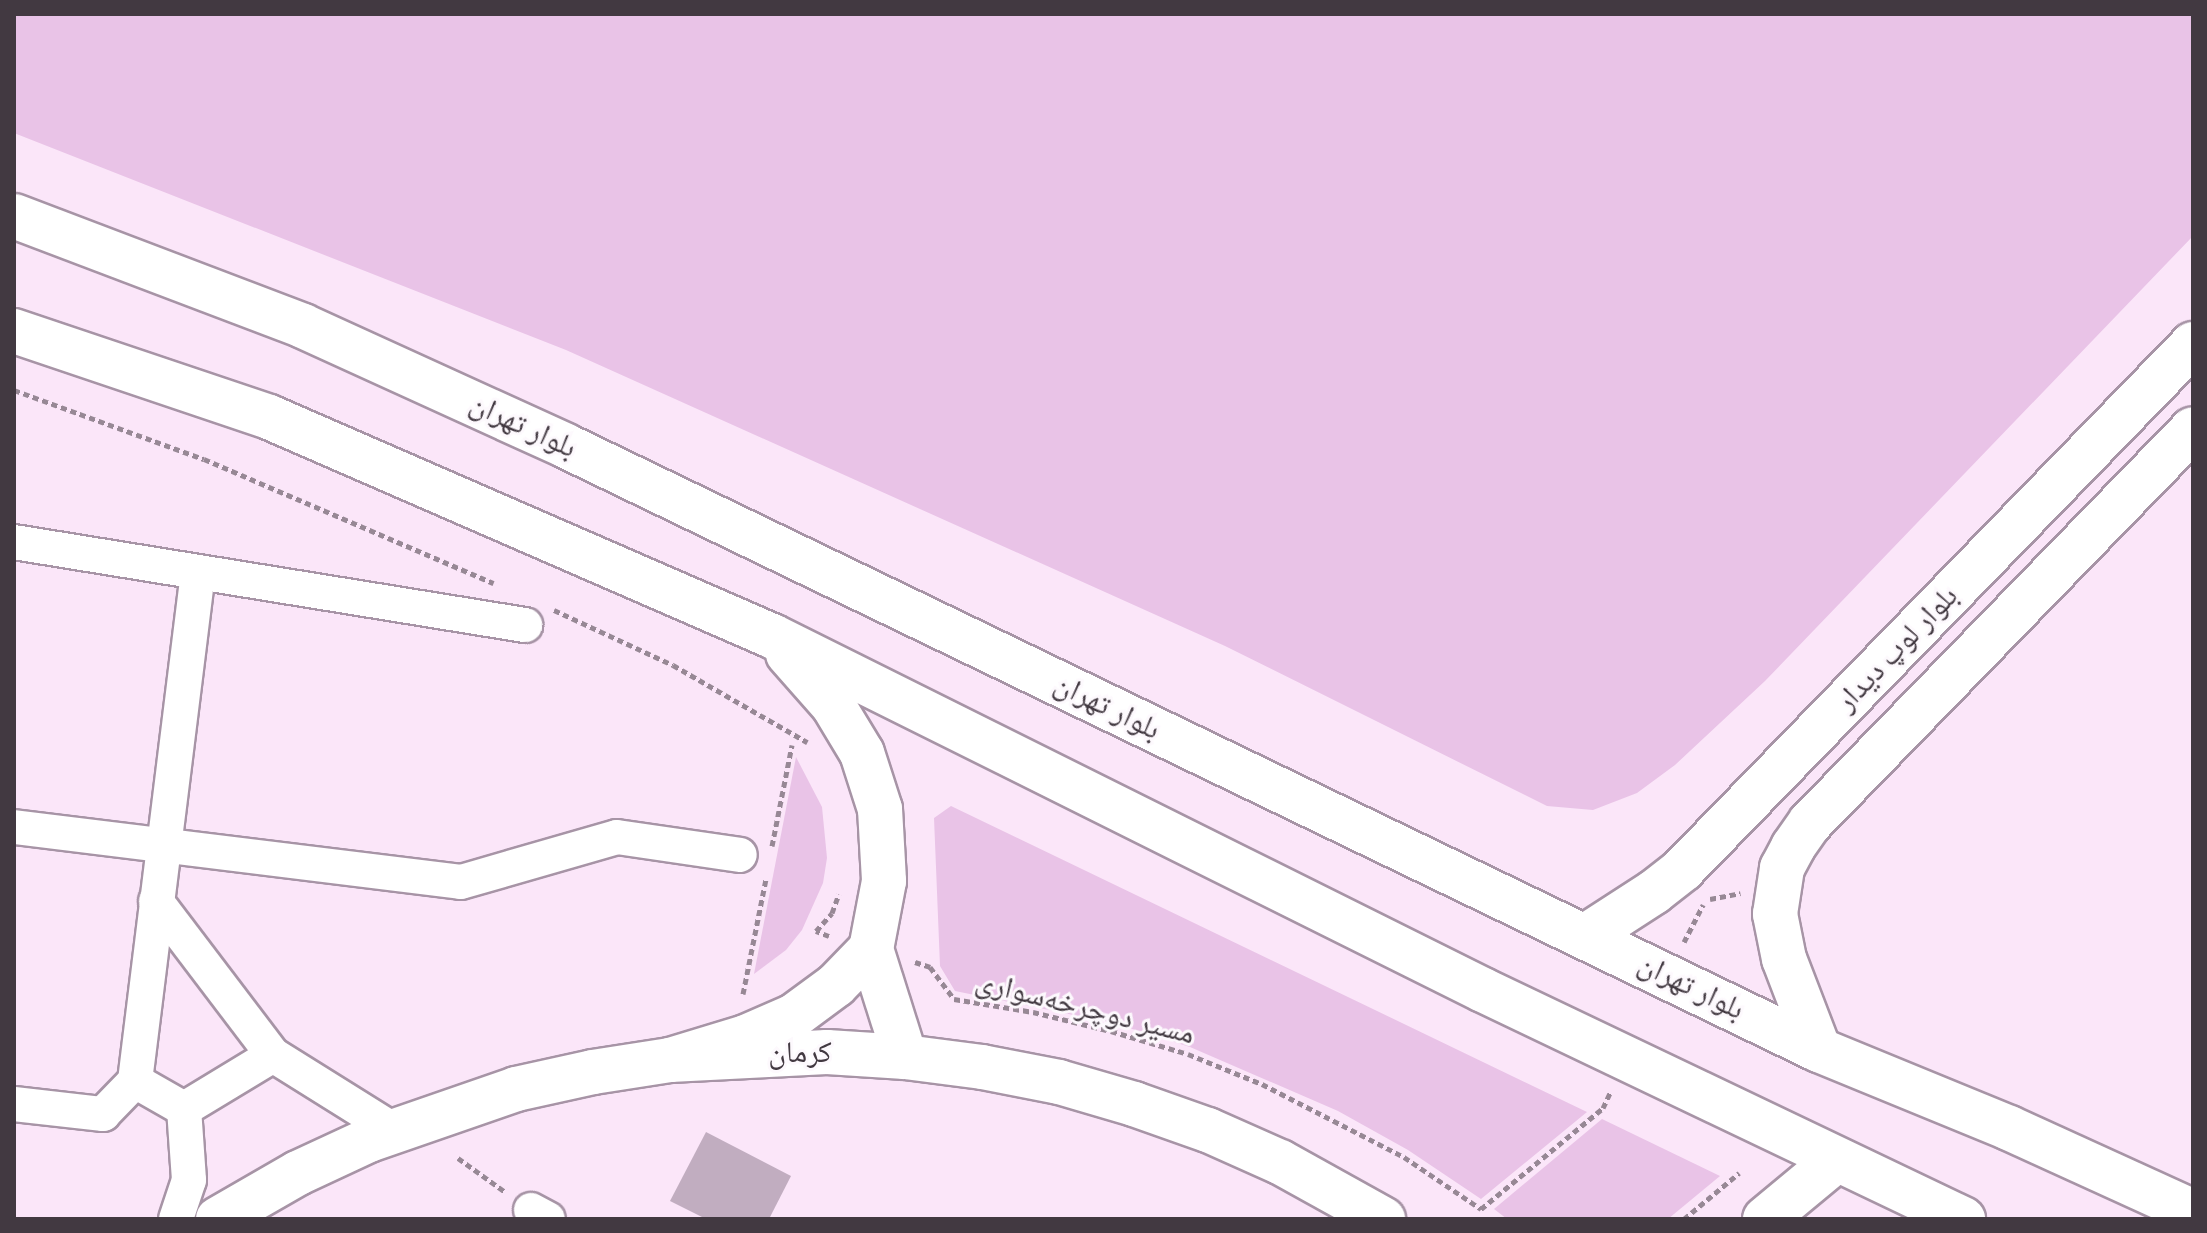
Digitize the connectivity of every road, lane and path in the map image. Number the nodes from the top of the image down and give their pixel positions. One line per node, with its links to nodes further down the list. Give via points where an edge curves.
1 (14, 216): 16 (main road, بلوار تهران, via 303,326 552,439)
2 (14, 331): 9 (main road, via 269,417)
3 (2193, 344): 4 (main road, بلوار لوپ دیدار)
4 (2138, 400): 5 (main road); 16 (main road, بلوار لوپ دیدار, via 1683,869)
5 (2189, 439): 19 (main road, بلوار لوپ دیدار, via 1810,823 1793,847 1777,890 1776,925)
6 (14, 542): 7 (street)
7 (198, 572): 8 (street); 13 (street)
8 (525, 625)
9 (772, 636): 17 (main road, via 833,705 862,753 880,809 884,881); 29 (main road)
10 (740, 701): 11 (path)
11 (735, 710)
12 (14, 827): 13 (street)
13 (162, 843): 14 (street, via 461,882 617,837); 15 (street)
14 (740, 855)
15 (156, 901): 20 (street); 23 (street)
16 (1586, 936): 19 (main road, بلوار تهران)
17 (871, 949): 21 (main road); 22 (main road, via 836,985 794,1016)
18 (930, 967): 25 (path, مسیر دوچرخه‌سواری, via 954,999 1111,1031 1262,1084 1404,1157 1481,1209)
19 (1819, 1050): 31 (main road, بلوار تهران)
20 (273, 1055): 26 (street); 27 (street)
21 (905, 1057): 22 (main road, کرمان, via 827,1052); 35 (main road, کرمان, via 1044,1079 1134,1104 1280,1162)
22 (670, 1060): 27 (main road, کرمان, via 516,1089)
23 (135, 1081): 24 (street, via 103,1114); 26 (street)
24 (14, 1104)
25 (1603, 1108)
26 (184, 1109): 33 (street, via 189,1180)
27 (393, 1130): 34 (main road, کرمان, via 298,1173)
28 (458, 1158): 32 (path)
29 (1836, 1160): 37 (main road); 38 (main road)
30 (1739, 1173): 36 (path)
31 (2193, 1212)
32 (539, 1215)
33 (176, 1219)
34 (218, 1219)
35 (1383, 1219)
36 (1684, 1219)
37 (1765, 1219)
38 (1963, 1219)

